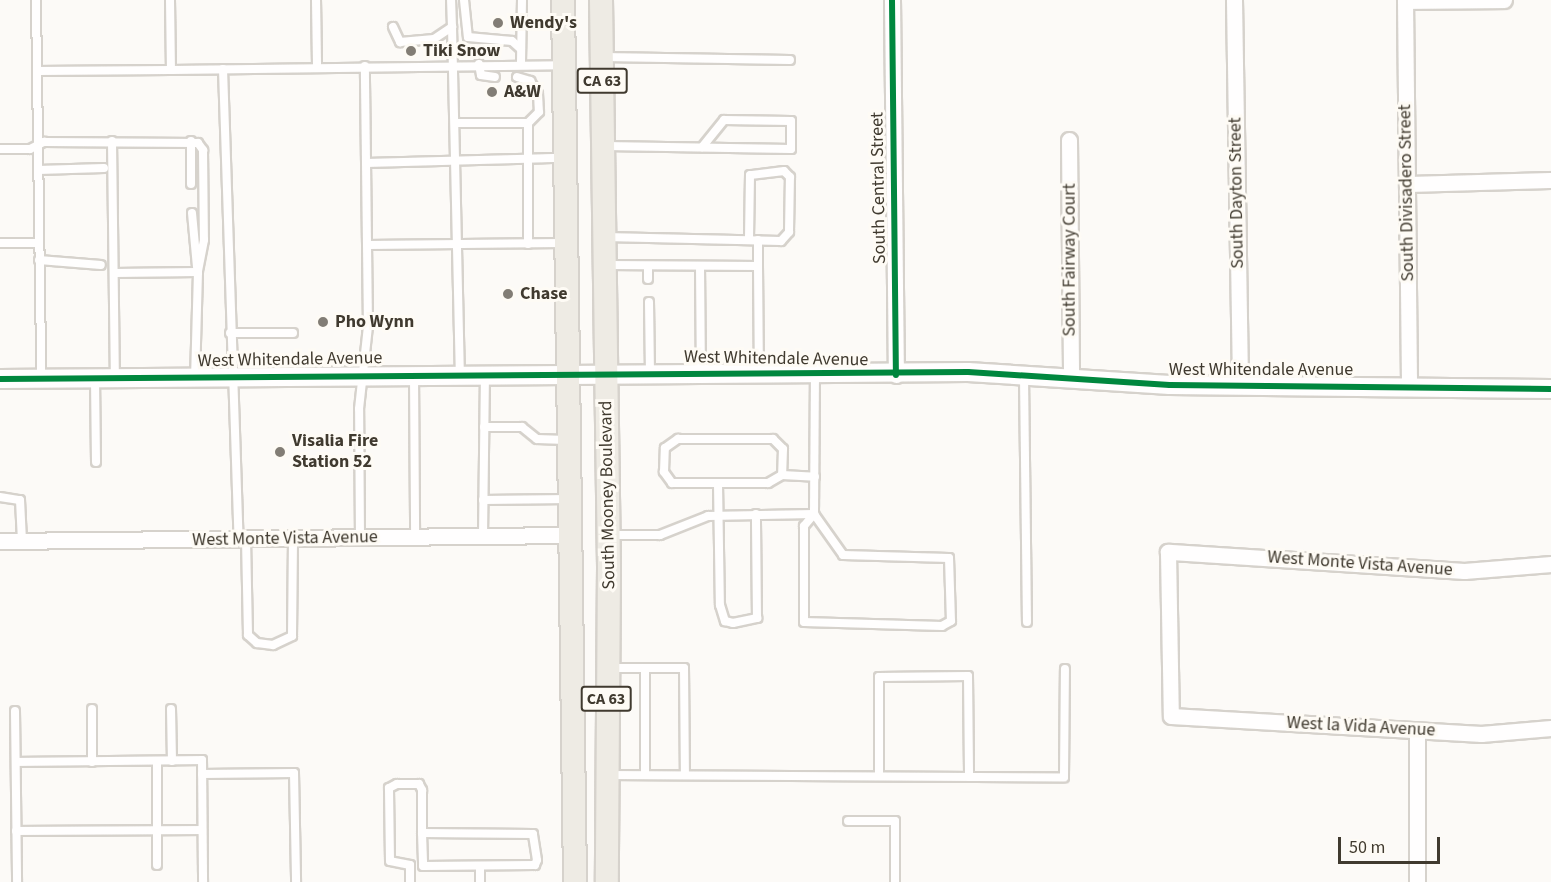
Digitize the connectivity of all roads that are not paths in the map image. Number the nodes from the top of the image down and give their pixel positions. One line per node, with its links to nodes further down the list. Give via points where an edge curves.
1 (36, 0): 26 (lane)
2 (170, 0): 25 (lane)
3 (316, 0): 23 (lane)
4 (452, 0): 14 (lane)
5 (464, 0): 15 (lane, via 468,37 513,41)
6 (522, 0): 15 (lane)
7 (563, 0): 21 (main road, South Mooney Boulevard / CA 63)
8 (601, 0): 16 (main road, South Mooney Boulevard / CA 63)
9 (892, 0): 79 (street, South Central Street)
10 (1234, 0): 88 (street, South Dayton Street)
11 (1504, 0): 12 (street)
12 (1405, 1): 46 (street, South Divisadero Street)
13 (393, 27): 14 (lane, via 400,42 430,41)
14 (448, 27): 19 (lane)
15 (521, 49): 18 (lane)
16 (601, 57): 17 (lane); 35 (main road, South Mooney Boulevard / CA 63)
17 (790, 60)
18 (521, 63): 20 (lane); 21 (lane)
19 (452, 64): 20 (lane); 22 (lane); 29 (lane)
20 (479, 64): 27 (lane, via 481,75)
21 (563, 65): 38 (main road, South Mooney Boulevard / CA 63)
22 (365, 66): 23 (lane); 41 (lane)
23 (317, 67): 24 (lane)
24 (223, 69): 25 (lane); 67 (lane)
25 (171, 70): 26 (lane)
26 (37, 71): 34 (lane)
27 (495, 77)
28 (517, 77): 30 (lane, via 530,81 537,94 539,112)
29 (456, 123): 30 (lane); 39 (lane)
30 (528, 123): 40 (lane)
31 (112, 141): 32 (lane); 34 (lane); 64 (lane)
32 (187, 141): 45 (lane); 63 (lane, via 203,150 204,240)
33 (1069, 141): 87 (street, South Fairway Court)
34 (38, 145): 37 (lane); 43 (lane)
35 (602, 146): 36 (lane); 48 (main road, South Mooney Boulevard / CA 63)
36 (702, 147): 36 (lane, via 791,149 791,121 724,120)
37 (0, 149)
38 (565, 158): 40 (lane); 53 (main road, South Mooney Boulevard / CA 63)
39 (457, 162): 40 (lane); 41 (lane); 54 (lane)
40 (528, 162): 55 (lane)
41 (366, 163): 56 (lane)
42 (104, 168): 43 (lane)
43 (38, 170): 52 (lane)
44 (1551, 180): 46 (street)
45 (191, 184)
46 (1407, 184): 89 (street, South Divisadero Street)
47 (192, 213): 63 (lane)
48 (603, 237): 49 (lane); 59 (main road, South Mooney Boulevard / CA 63)
49 (749, 239): 50 (lane); 50 (lane, via 750,175 784,171 790,177 788,235 781,241)
50 (758, 240): 62 (lane)
51 (0, 243): 52 (lane)
52 (39, 243): 57 (lane)
53 (566, 243): 55 (lane); 69 (main road, South Mooney Boulevard / CA 63)
54 (459, 244): 55 (lane); 56 (lane); 72 (lane)
55 (528, 244)
56 (368, 245): 78 (lane)
57 (39, 260): 58 (lane); 86 (lane)
58 (100, 265)
59 (604, 265): 60 (lane); 70 (main road, South Mooney Boulevard / CA 63)
60 (648, 266): 61 (lane); 65 (lane)
61 (700, 266): 62 (lane); 74 (lane)
62 (758, 266): 76 (lane)
63 (198, 272): 64 (lane); 82 (lane)
64 (115, 273): 84 (lane)
65 (648, 279)
66 (649, 302): 71 (lane)
67 (230, 333): 68 (lane); 81 (lane)
68 (293, 333)
69 (568, 372): 70 (street, West Whitendale Avenue); 73 (street, West Whitendale Avenue); 92 (main road, South Mooney Boulevard / CA 63)
70 (606, 372): 71 (street, West Whitendale Avenue); 103 (main road, South Mooney Boulevard / CA 63)
71 (650, 372): 74 (street, West Whitendale Avenue)
72 (460, 373): 73 (street, West Whitendale Avenue); 75 (street, West Whitendale Avenue)
73 (485, 373): 91 (lane)
74 (701, 373): 76 (street, West Whitendale Avenue)
75 (414, 374): 78 (street, West Whitendale Avenue); 107 (lane)
76 (759, 374): 77 (street, West Whitendale Avenue)
77 (815, 374): 79 (street, West Whitendale Avenue); 95 (lane)
78 (363, 375): 81 (street, West Whitendale Avenue); 106 (lane)
79 (896, 375): 80 (street, West Whitendale Avenue)
80 (1024, 375): 87 (street, West Whitendale Avenue); 113 (lane)
81 (234, 376): 82 (street, West Whitendale Avenue); 108 (lane)
82 (195, 377): 84 (street, West Whitendale Avenue)
83 (95, 378): 84 (street, West Whitendale Avenue); 86 (street, West Whitendale Avenue); 93 (lane)
84 (115, 378)
85 (0, 379): 86 (street, West Whitendale Avenue)
86 (41, 379)
87 (1071, 379): 88 (street, West Whitendale Avenue)
88 (1240, 385): 89 (street, West Whitendale Avenue)
89 (1409, 386): 90 (street, West Whitendale Avenue)
90 (1551, 389)
91 (484, 427): 92 (lane, via 522,427 537,439); 99 (lane)
92 (570, 440): 98 (main road, South Mooney Boulevard / CA 63)
93 (96, 462)
94 (782, 475): 95 (lane); 96 (lane, via 768,483); 96 (lane, via 783,449 773,439 678,438 665,448 664,472 672,483)
95 (815, 477): 101 (lane)
96 (718, 484): 102 (lane)
97 (0, 497): 111 (lane, via 20,500)
98 (570, 499): 99 (lane); 104 (main road, South Mooney Boulevard / CA 63)
99 (483, 500): 105 (lane)
100 (756, 514): 101 (lane); 102 (lane); 102 (lane, via 759,610 757,618 742,624 725,621 721,613)
101 (814, 514): 101 (lane, via 804,526 804,622 942,626 951,621 949,558 843,555)
102 (719, 515): 103 (lane, via 660,534)
103 (609, 535): 114 (main road, South Mooney Boulevard / CA 63)
104 (571, 536): 105 (street, West Monte Vista Avenue); 147 (main road, South Mooney Boulevard / CA 63)
105 (483, 537): 107 (street, West Monte Vista Avenue)
106 (360, 538): 107 (street, West Monte Vista Avenue); 109 (street, West Monte Vista Avenue)
107 (415, 538)
108 (243, 539): 109 (street, West Monte Vista Avenue); 109 (lane, via 248,635 256,643 273,645 292,636); 111 (street, West Monte Vista Avenue)
109 (293, 539)
110 (0, 541): 111 (street, West Monte Vista Avenue)
111 (22, 541)
112 (1551, 564): 120 (street, West Monte Vista Avenue, via 1464,571 1168,552)
113 (1027, 622)
114 (607, 668): 115 (lane); 128 (main road, South Mooney Boulevard / CA 63)
115 (645, 668): 129 (lane); 130 (lane, via 684,668)
116 (1065, 669): 132 (lane, via 1064,777)
117 (92, 709): 126 (lane)
118 (171, 709): 124 (lane)
119 (15, 711): 125 (lane)
120 (1171, 716): 122 (street, West la Vida Avenue)
121 (1551, 728): 122 (street, West la Vida Avenue, via 1481,734)
122 (1417, 731): 150 (street)
123 (157, 761): 124 (lane); 126 (lane); 134 (lane)
124 (172, 761): 127 (lane, via 202,760)
125 (16, 762): 126 (lane); 136 (lane)
126 (92, 762)
127 (202, 774): 135 (lane); 144 (lane, via 294,773)
128 (606, 775): 129 (lane); 148 (main road, South Mooney Boulevard / CA 63)
129 (645, 775): 130 (lane)
130 (685, 776): 131 (lane)
131 (879, 776): 132 (lane); 132 (lane, via 879,677 968,676)
132 (969, 777)
133 (848, 821): 149 (lane, via 895,821)
134 (157, 830): 135 (lane); 136 (lane); 138 (lane)
135 (202, 830): 143 (lane)
136 (16, 831): 142 (lane)
137 (422, 833): 139 (lane, via 420,784 389,788 390,861); 140 (lane); 141 (lane, via 537,836 535,865)
138 (157, 865)
139 (410, 865): 140 (lane); 145 (lane)
140 (423, 866): 141 (lane)
141 (480, 866): 146 (lane)
142 (17, 882)
143 (203, 882)
144 (296, 882)
145 (410, 882)
146 (480, 882)
147 (575, 882)
148 (607, 882)
149 (895, 882)
150 (1417, 882)

